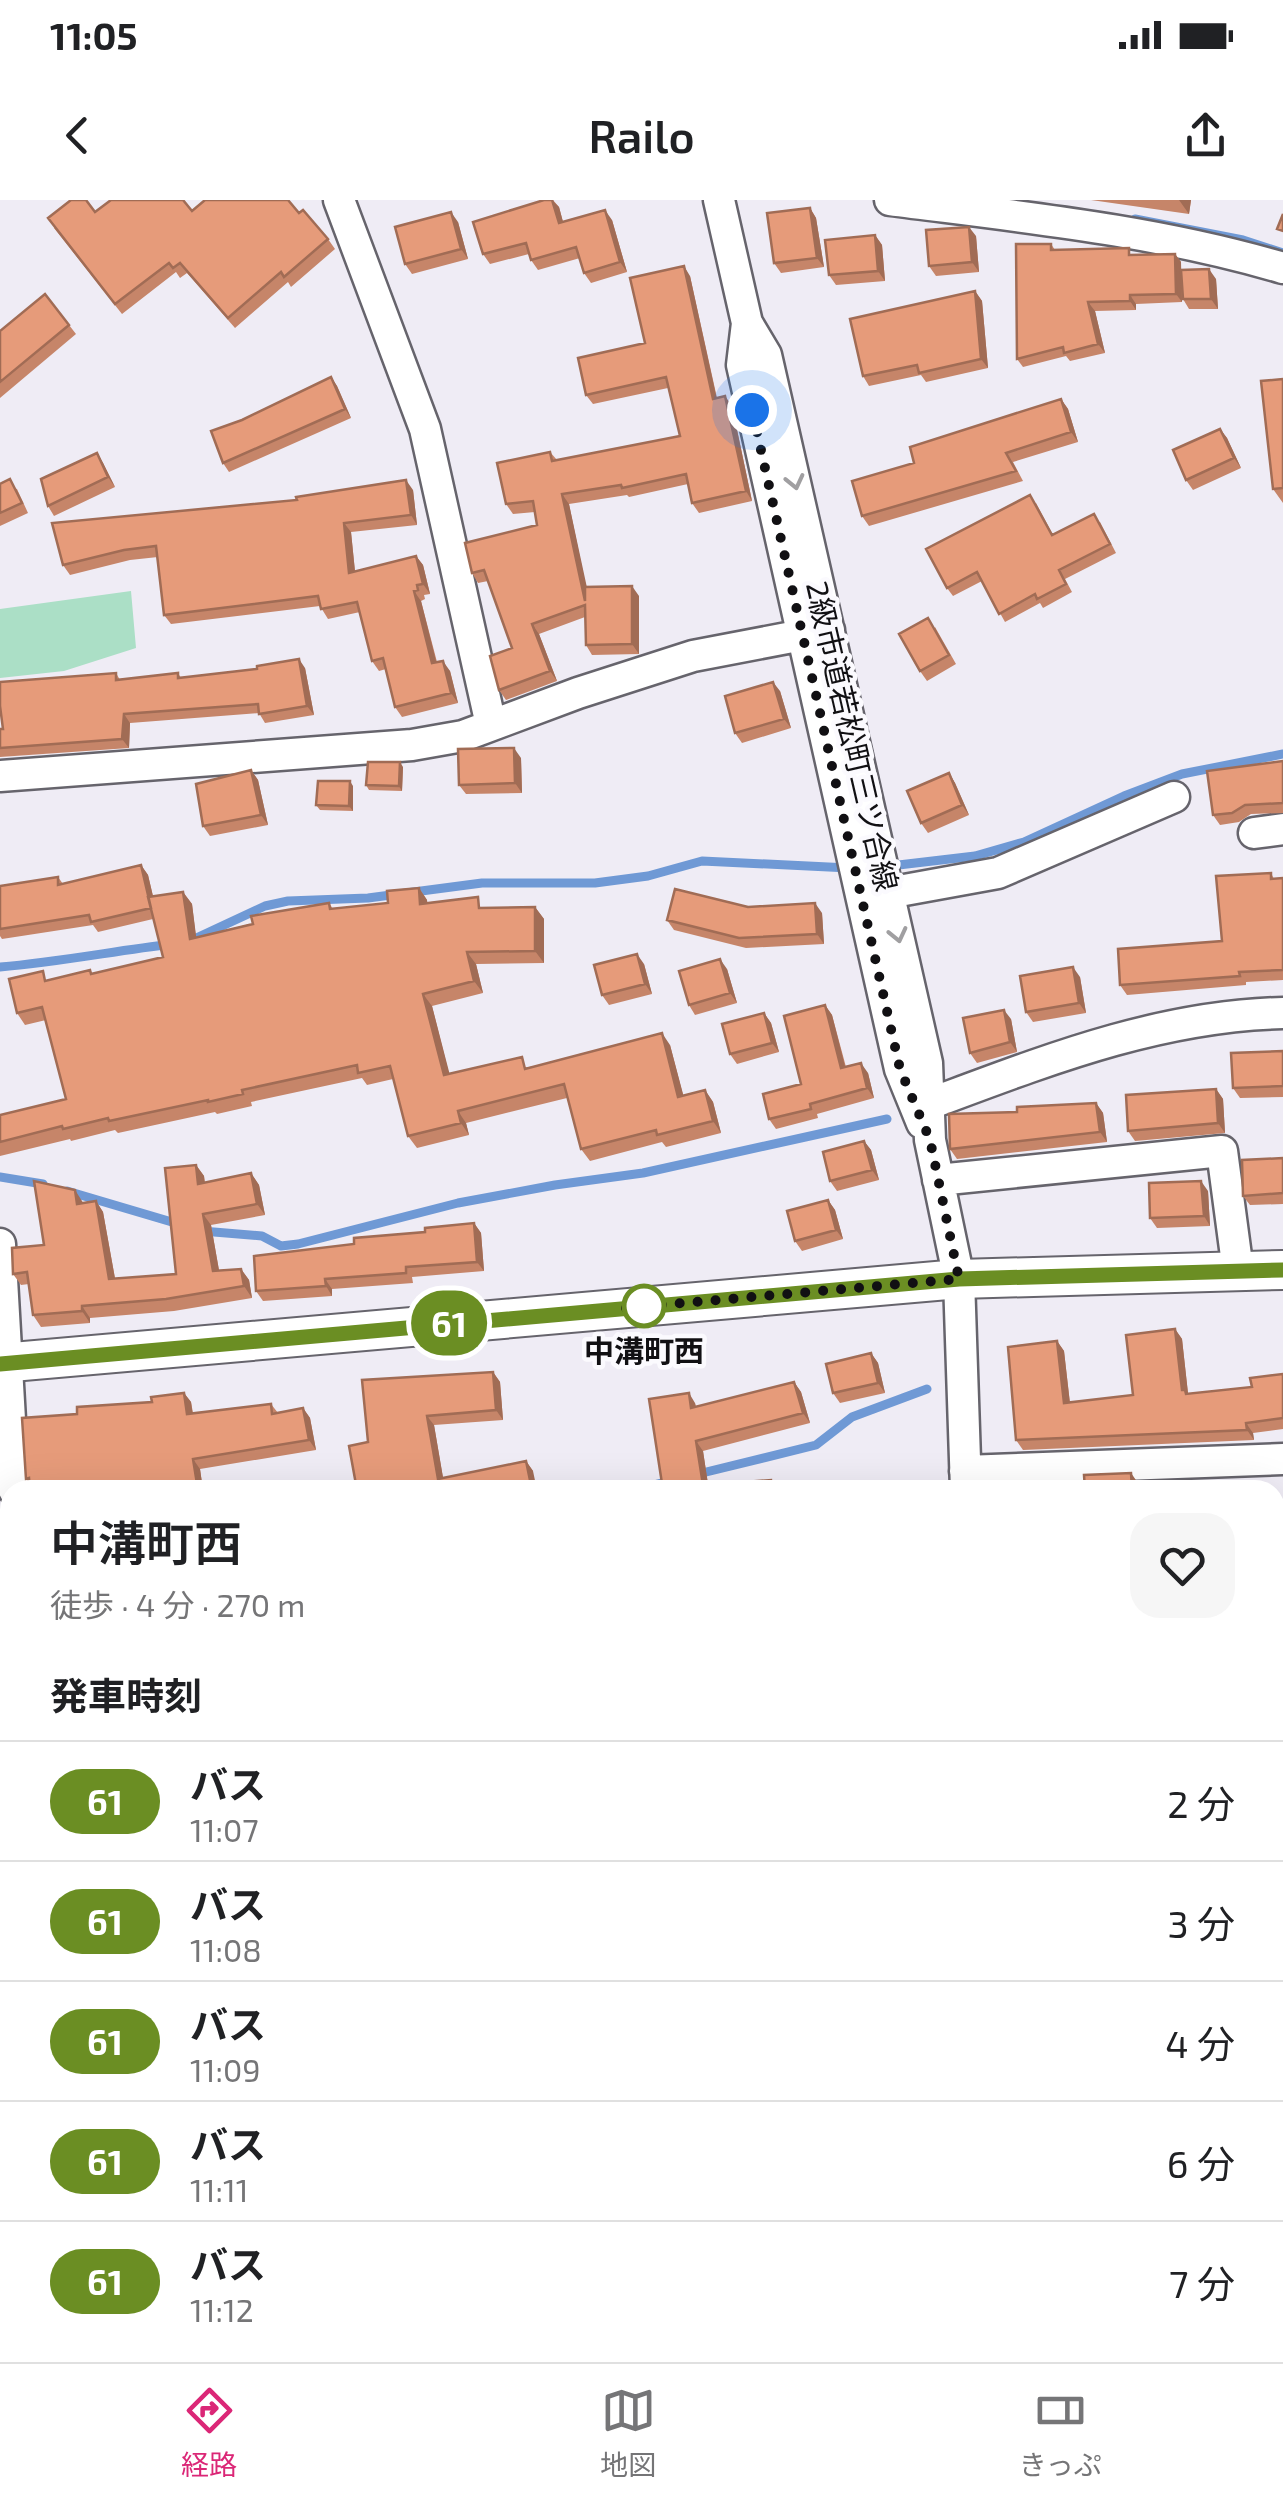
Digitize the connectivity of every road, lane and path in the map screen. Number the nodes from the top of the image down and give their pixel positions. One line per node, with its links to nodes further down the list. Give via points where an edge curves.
1 (339, 200): 6 (street, via 426,429)
2 (718, 200): 5 (street, 2級市道若松町三ツ合線, via 746,323 766,355)
3 (890, 200): 4 (street, via 1123,231)
4 (1283, 268)
5 (816, 632): 6 (street, via 693,656); 9 (street, 2級市道若松町三ツ合線); 12 (street, via 900,1069)
6 (491, 725): 7 (street, via 412,745)
7 (0, 776)
8 (1174, 797): 9 (street, via 998,873)
9 (888, 892): 11 (street, 2級市道若松町三ツ合線, one-way to 11, via 928,1063)
10 (1283, 1013): 11 (street, via 1164,1025 1085,1046)
11 (929, 1104): 12 (street, 2級市道若松町三ツ合線)
12 (930, 1140): 13 (street, 2級市道若松町三ツ合線)
13 (938, 1180): 16 (street, via 1222,1151); 17 (street, 2級市道若松町三ツ合線)
14 (0, 1244): 18 (street)
15 (1283, 1270): 16 (main road)
16 (1238, 1271): 17 (main road)
17 (959, 1279): 18 (main road); 21 (street, 2級市道若松町三ツ合線)
18 (4, 1363): 20 (street)
19 (1283, 1459): 21 (street)
20 (13, 1480)
21 (965, 1480)

